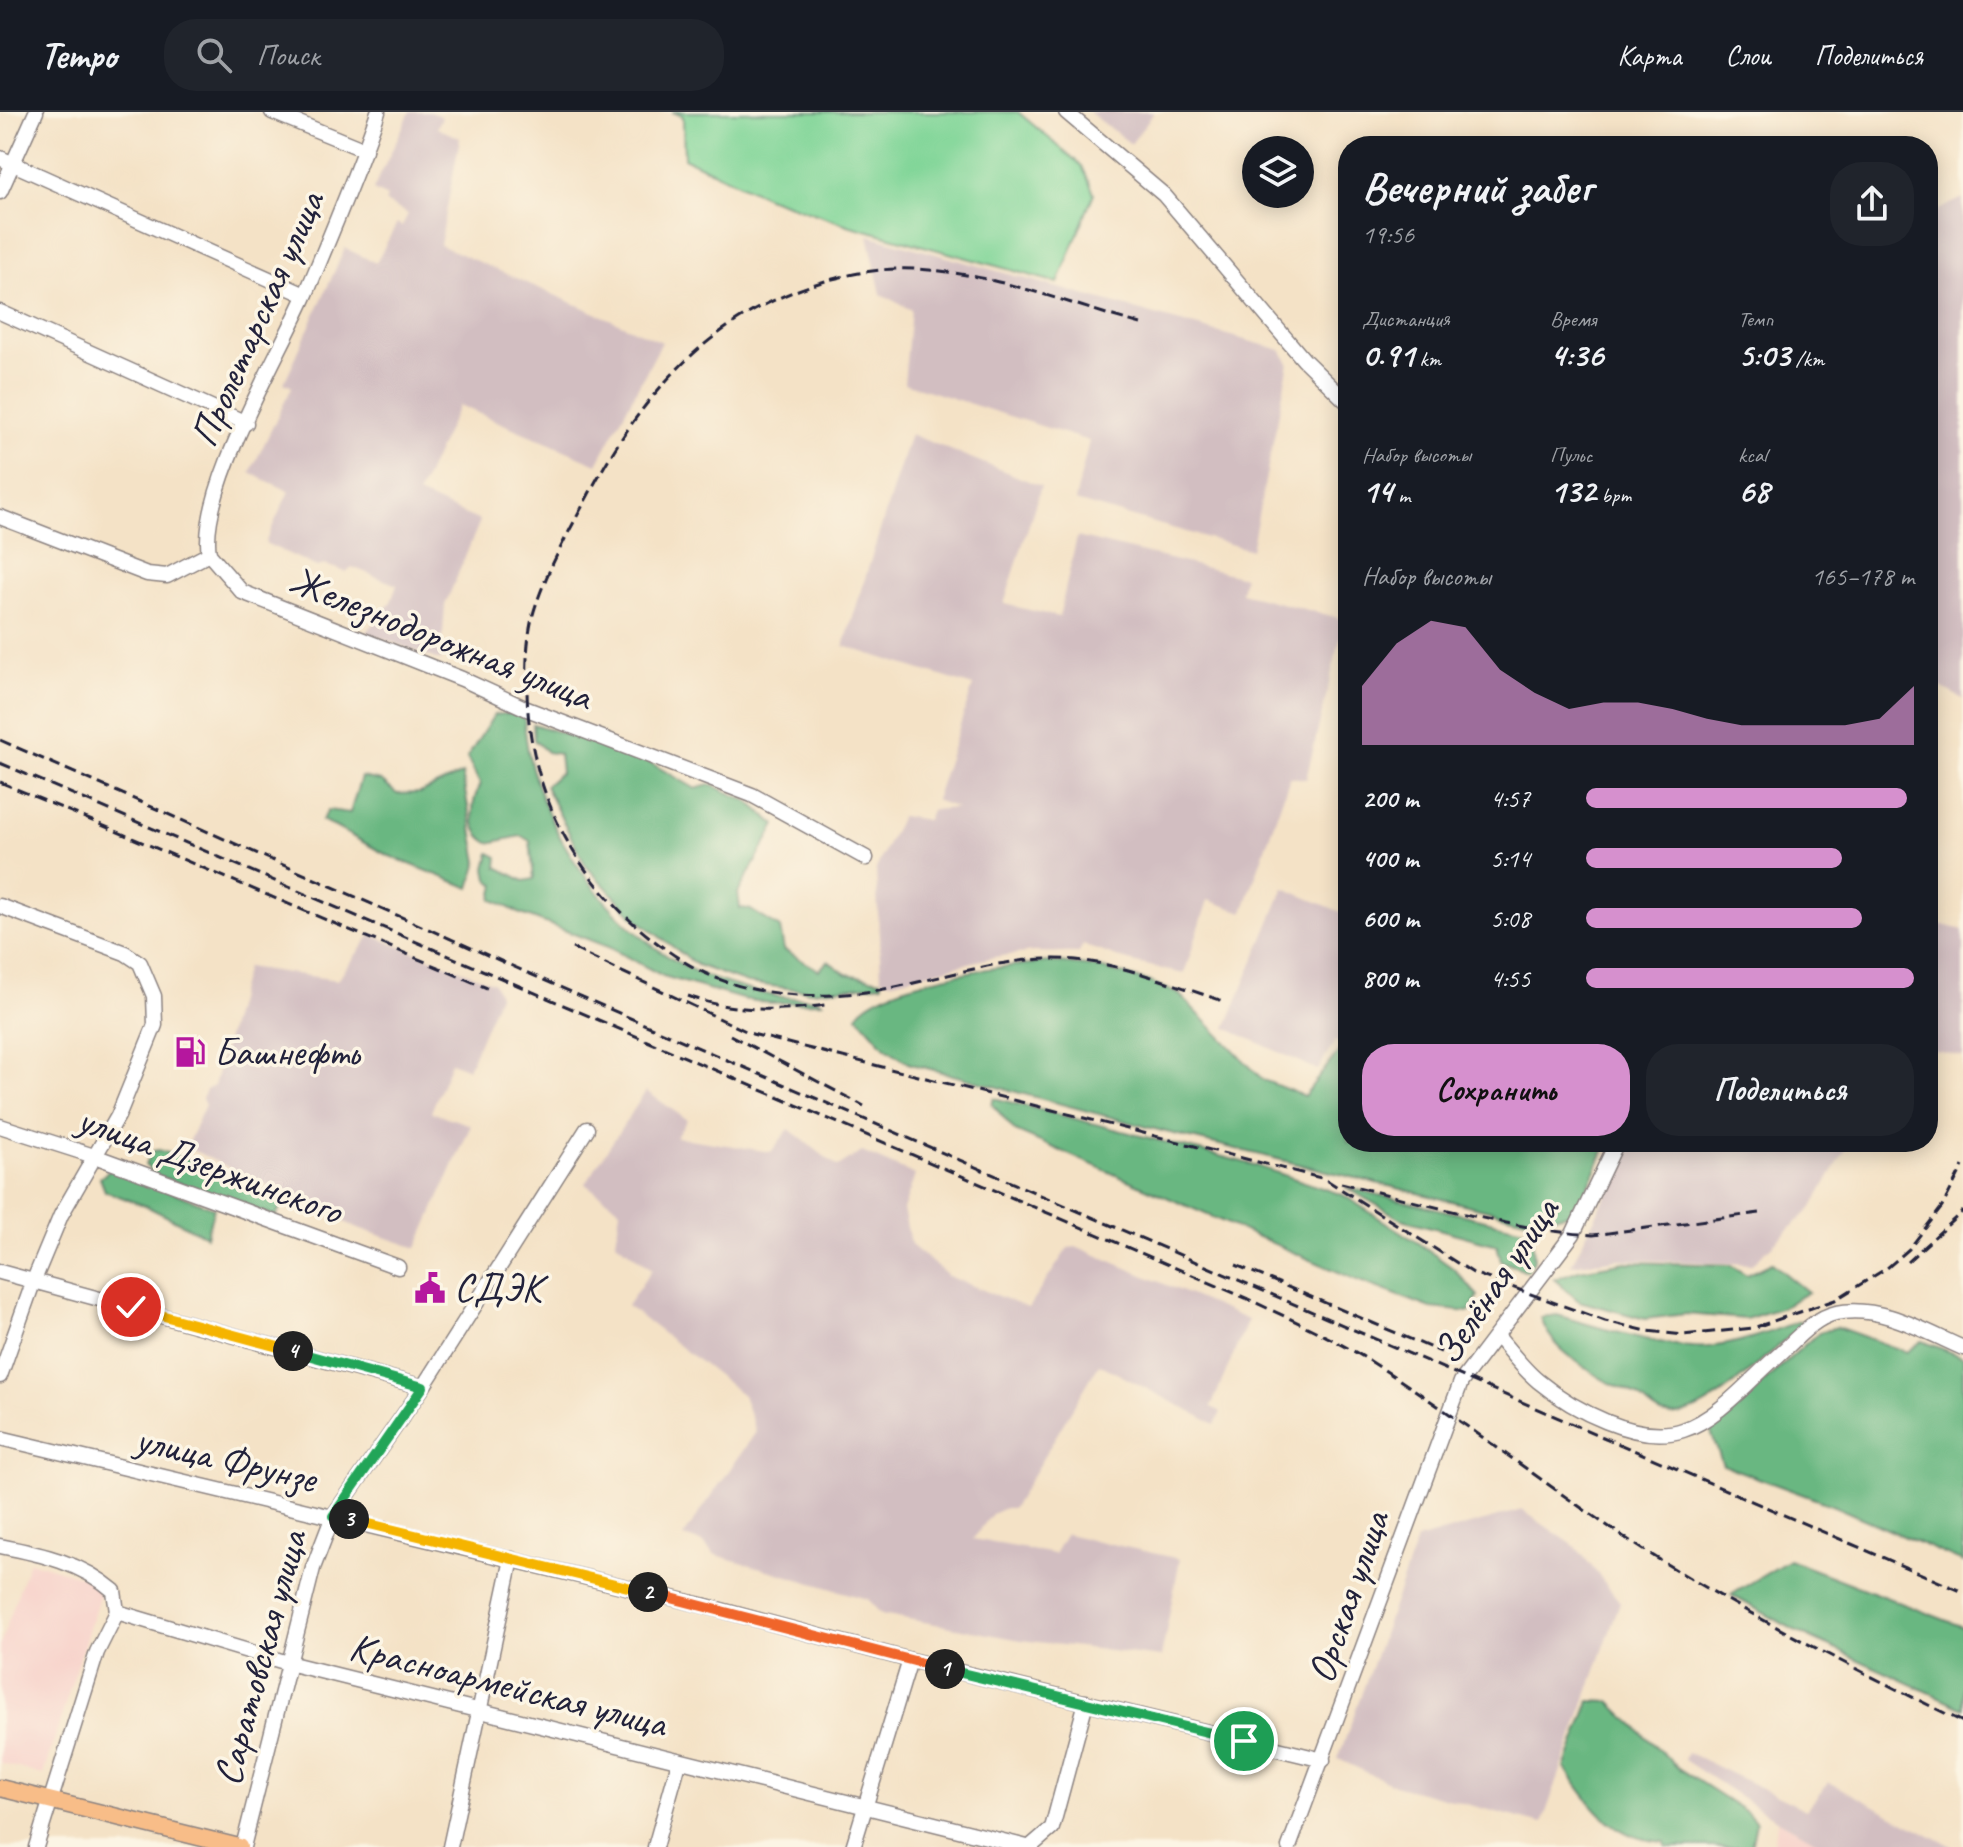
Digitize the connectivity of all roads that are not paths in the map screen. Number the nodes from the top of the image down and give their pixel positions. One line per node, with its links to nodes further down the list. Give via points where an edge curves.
1 (36, 112): 6 (street)
2 (272, 112): 5 (street)
3 (378, 112): 5 (street, Пролетарская улица)
4 (1066, 112): 10 (street, via 1164,195)
5 (365, 150): 8 (street, Пролетарская улица)
6 (6, 161): 7 (street); 8 (street)
7 (0, 192)
8 (305, 295): 11 (street, Пролетарская улица)
9 (0, 312): 11 (street)
10 (1338, 393)
11 (246, 423): 13 (street, Пролетарская улица, via 218,490 206,535)
12 (0, 517): 13 (street, via 147,574 167,576)
13 (209, 554): 14 (street, Железнодорожная улица, via 242,592 752,795)
14 (866, 858)
15 (0, 906): 19 (street, via 125,953 140,963 154,996 155,1025)
16 (0, 1126): 19 (street, улица Дзержинского)
17 (587, 1129): 26 (street, Саратовская улица)
18 (1612, 1152): 23 (street, Зелёная улица, via 1573,1234)
19 (97, 1157): 20 (street, улица Дзержинского); 22 (street, via 61,1215)
20 (398, 1267)
21 (0, 1272): 22 (street)
22 (34, 1280): 25 (street); 26 (street)
23 (1497, 1336): 24 (street, via 1561,1399 1635,1430 1658,1434 1683,1430 1709,1415 1809,1328 1837,1313 1891,1317); 28 (street, Зелёная улица, via 1461,1382)
24 (1963, 1348)
25 (0, 1376)
26 (423, 1387): 29 (street, Саратовская улица)
27 (0, 1438): 29 (street, улица Фрунзе)
28 (1431, 1457): 37 (street, Орская улица)
29 (333, 1516): 31 (street, улица Фрунзе); 34 (street, Саратовская улица)
30 (0, 1546): 32 (street, via 40,1553 95,1574 114,1591)
31 (512, 1559): 33 (street, улица Фрунзе); 36 (street)
32 (117, 1612): 34 (street, Красноармейская улица); 40 (street, via 97,1652)
33 (910, 1660): 35 (street, улица Фрунзе); 41 (street)
34 (288, 1663): 36 (street, Красноармейская улица); 43 (street, Саратовская улица)
35 (1086, 1702): 37 (street, улица Фрунзе); 47 (street, via 1052,1828)
36 (478, 1709): 38 (street, Красноармейская улица); 44 (street)
37 (1323, 1760): 48 (street, Орская улица)
38 (679, 1762): 41 (street, Красноармейская улица); 45 (street)
39 (0, 1788): 40 (main road)
40 (51, 1801): 42 (street); 43 (main road)
41 (865, 1806): 46 (street); 47 (street, Красноармейская улица)
42 (36, 1847)
43 (241, 1847)
44 (450, 1847)
45 (655, 1847)
46 (853, 1847)
47 (1028, 1847)
48 (1289, 1847)

